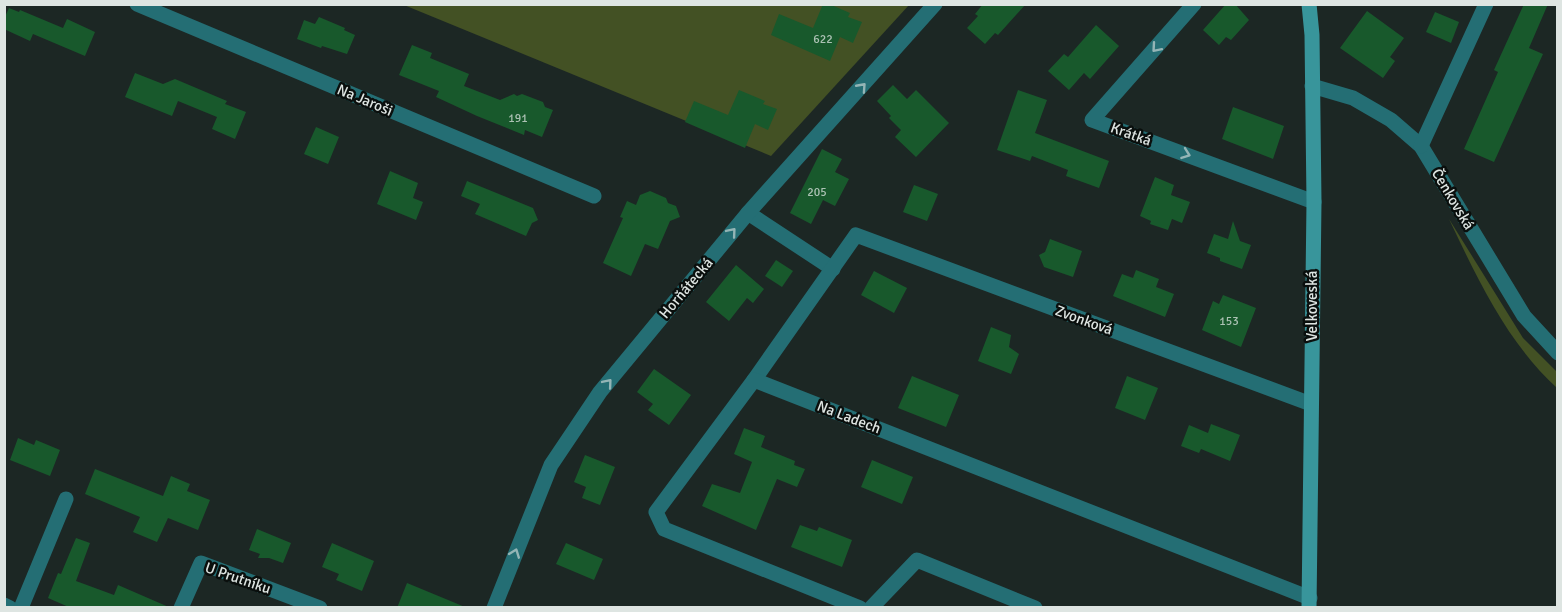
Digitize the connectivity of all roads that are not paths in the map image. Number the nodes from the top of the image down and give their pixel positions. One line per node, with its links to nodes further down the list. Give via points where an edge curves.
1 (137, 4): 8 (street, Na Jaroši)
2 (935, 4): 10 (street, Horňátecká, one-way to 2)
3 (1194, 4): 9 (street, Krátká, one-way to 9, via 1092,120)
4 (1309, 4): 6 (street, Velkoveská)
5 (1486, 4): 7 (street)
6 (1312, 86): 7 (street, Čenkovská, via 1353,98 1391,120); 9 (street, Velkoveská)
7 (1422, 146): 12 (street, Čenkovská, via 1524,316)
8 (594, 196)
9 (1314, 202): 14 (street, Velkoveská)
10 (748, 213): 11 (street); 22 (street, Horňátecká, one-way to 10, via 551,465 600,392)
11 (833, 269): 13 (street); 14 (street, Zvonková, via 856,235)
12 (1557, 353)
13 (754, 380): 16 (street, Na Ladech); 23 (street, via 656,512 664,529)
14 (1311, 404): 16 (street, Velkoveská)
15 (66, 500): 19 (street)
16 (1310, 603)
17 (4, 605): 18 (street)
18 (10, 608)
19 (21, 608)
20 (181, 608): 21 (street, U Prutníku, via 201,563)
21 (320, 608)
22 (494, 608)
23 (860, 608)
24 (871, 608): 25 (street, via 917,560)
25 (1035, 608)

